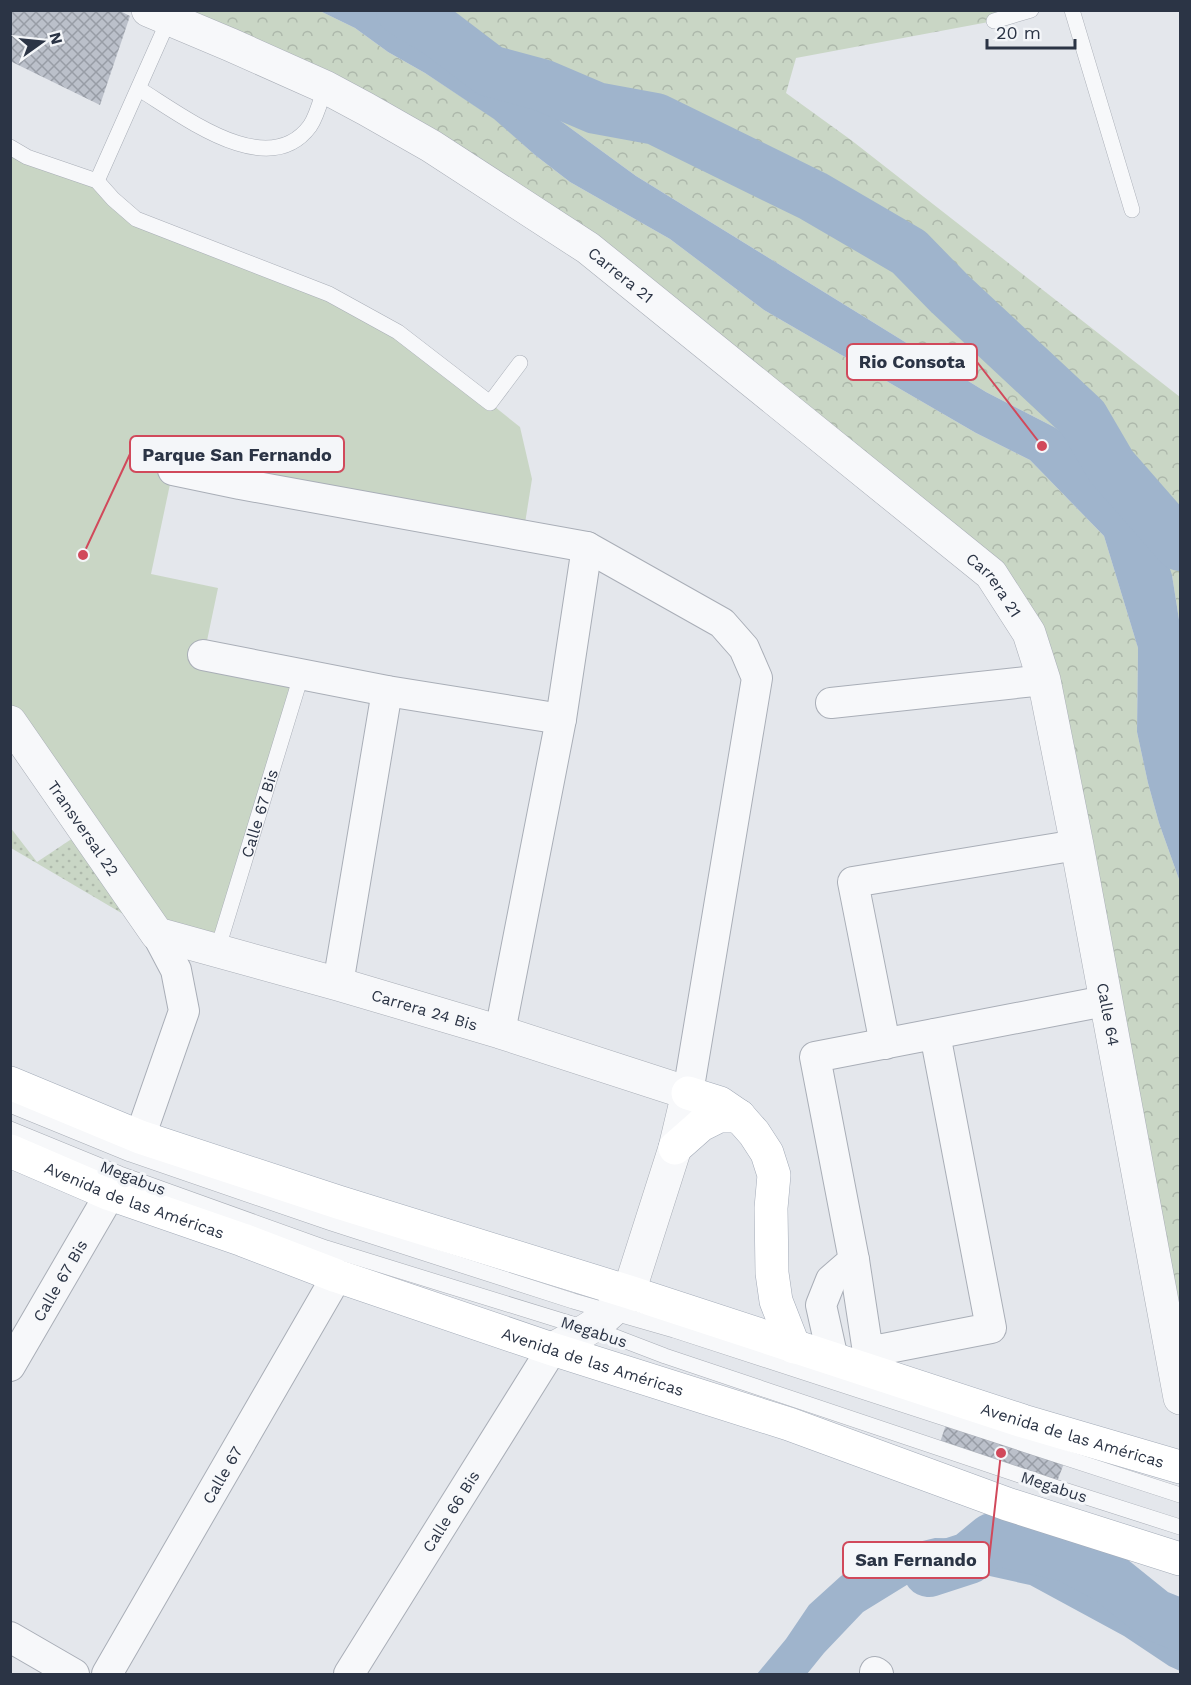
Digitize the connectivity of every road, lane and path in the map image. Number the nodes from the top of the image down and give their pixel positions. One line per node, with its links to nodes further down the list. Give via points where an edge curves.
1 (1030, 10): 4 (lane)
2 (1072, 10): 9 (lane)
3 (158, 15): 5 (street, Carrera 21); 6 (lane)
4 (994, 21)
5 (325, 87): 6 (lane, via 311,125 291,143 269,149 232,142); 13 (street, Carrera 21, via 431,146 588,248 991,574)
6 (139, 89): 8 (lane)
7 (10, 147): 8 (lane, via 27,157)
8 (97, 181): 10 (lane, via 136,219 329,294 398,332 490,403)
9 (1132, 210)
10 (520, 363)
11 (173, 470): 12 (street)
12 (587, 547): 19 (street); 30 (street, via 722,623 744,648 757,678)
13 (1029, 633): 16 (street, Calle 64)
14 (203, 655): 15 (street)
15 (302, 676): 17 (street); 23 (lane, Calle 67 Bis)
16 (1044, 680): 18 (street); 21 (street, Calle 64)
17 (387, 692): 19 (street); 24 (street)
18 (831, 702)
19 (561, 718): 26 (street)
20 (10, 722): 22 (street, Transversal 22)
21 (1077, 845): 25 (street, Calle 64); 28 (street, via 853,882)
22 (157, 934): 23 (street, Carrera 24 Bis); 34 (street, via 176,970 184,1011)
23 (217, 951): 24 (street, Carrera 24 Bis)
24 (338, 984): 26 (street, Carrera 24 Bis)
25 (1105, 1001): 27 (street); 45 (street, Calle 64)
26 (500, 1032): 30 (street, Carrera 24 Bis)
27 (935, 1034): 28 (street); 38 (street, via 991,1328 868,1352)
28 (885, 1044): 38 (street, via 815,1057)
29 (10, 1083): 34 (main road, Avenida de las Américas)
30 (688, 1093): 32 (main road, via 720,1102); 35 (street)
31 (10, 1105): 40 (lane, Megabus, via 130,1154 331,1223)
32 (739, 1116): 35 (main road, via 718,1116); 41 (main road, via 767,1153 774,1175 772,1273 776,1301)
33 (10, 1129): 40 (lane, Megabus, via 120,1174 326,1248 572,1324)
34 (141, 1137): 40 (main road, Avenida de las Américas, via 338,1203)
35 (675, 1148): 40 (street)
36 (10, 1151): 37 (main road, Avenida de las Américas)
37 (110, 1194): 39 (main road, Avenida de las Américas); 44 (street, Calle 67 Bis)
38 (854, 1260): 43 (street, via 831,1280 821,1305)
39 (337, 1276): 42 (main road, Avenida de las Américas); 54 (street, Calle 67)
40 (611, 1311): 41 (main road, Avenida de las Américas); 42 (street); 49 (lane, Megabus); 50 (lane, Megabus, via 665,1356)
41 (794, 1347): 43 (main road, Avenida de las Américas)
42 (552, 1349): 51 (main road, Avenida de las Américas, via 789,1424 1007,1504); 55 (street, Calle 66 Bis)
43 (833, 1359): 47 (main road, Avenida de las Américas)
44 (10, 1366)
45 (1180, 1398)
46 (1180, 1443): 47 (main road, via 1162,1457)
47 (1148, 1457): 48 (main road, Avenida de las Américas)
48 (1180, 1467)
49 (1180, 1495)
50 (1180, 1527)
51 (1180, 1559)
52 (10, 1637): 53 (street)
53 (74, 1674)
54 (107, 1674)
55 (349, 1674)

